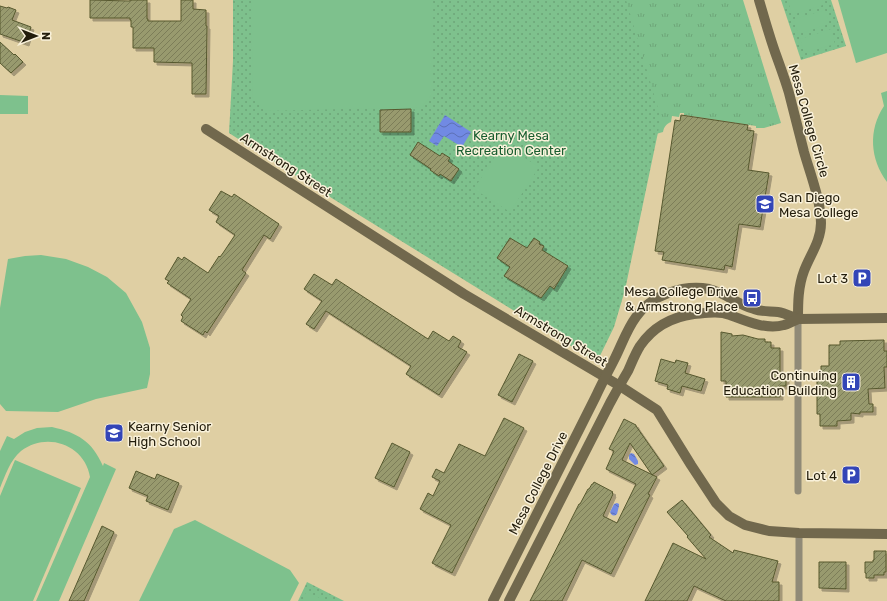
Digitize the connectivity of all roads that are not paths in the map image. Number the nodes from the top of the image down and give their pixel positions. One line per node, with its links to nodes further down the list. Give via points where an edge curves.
1 (759, 0): 4 (street, Mesa College Circle, via 789,94 820,212 819,237 800,284)
2 (206, 129): 5 (street, Armstrong Street, via 464,294)
3 (887, 318): 4 (street)
4 (798, 320): 5 (street, via 781,312 754,309 714,291 700,288 676,290 659,297 637,316); 6 (street, via 780,326 762,326 716,312 672,319 663,323 646,338); 7 (street)
5 (605, 377): 6 (street, Armstrong Street); 10 (street, Mesa College Drive)
6 (620, 386): 8 (street, Armstrong Street, via 657,410 716,503 729,516 745,526); 11 (street)
7 (798, 491)
8 (799, 533): 9 (street, Armstrong Street); 12 (street)
9 (887, 534)
10 (492, 601)
11 (509, 601)
12 (799, 601)

